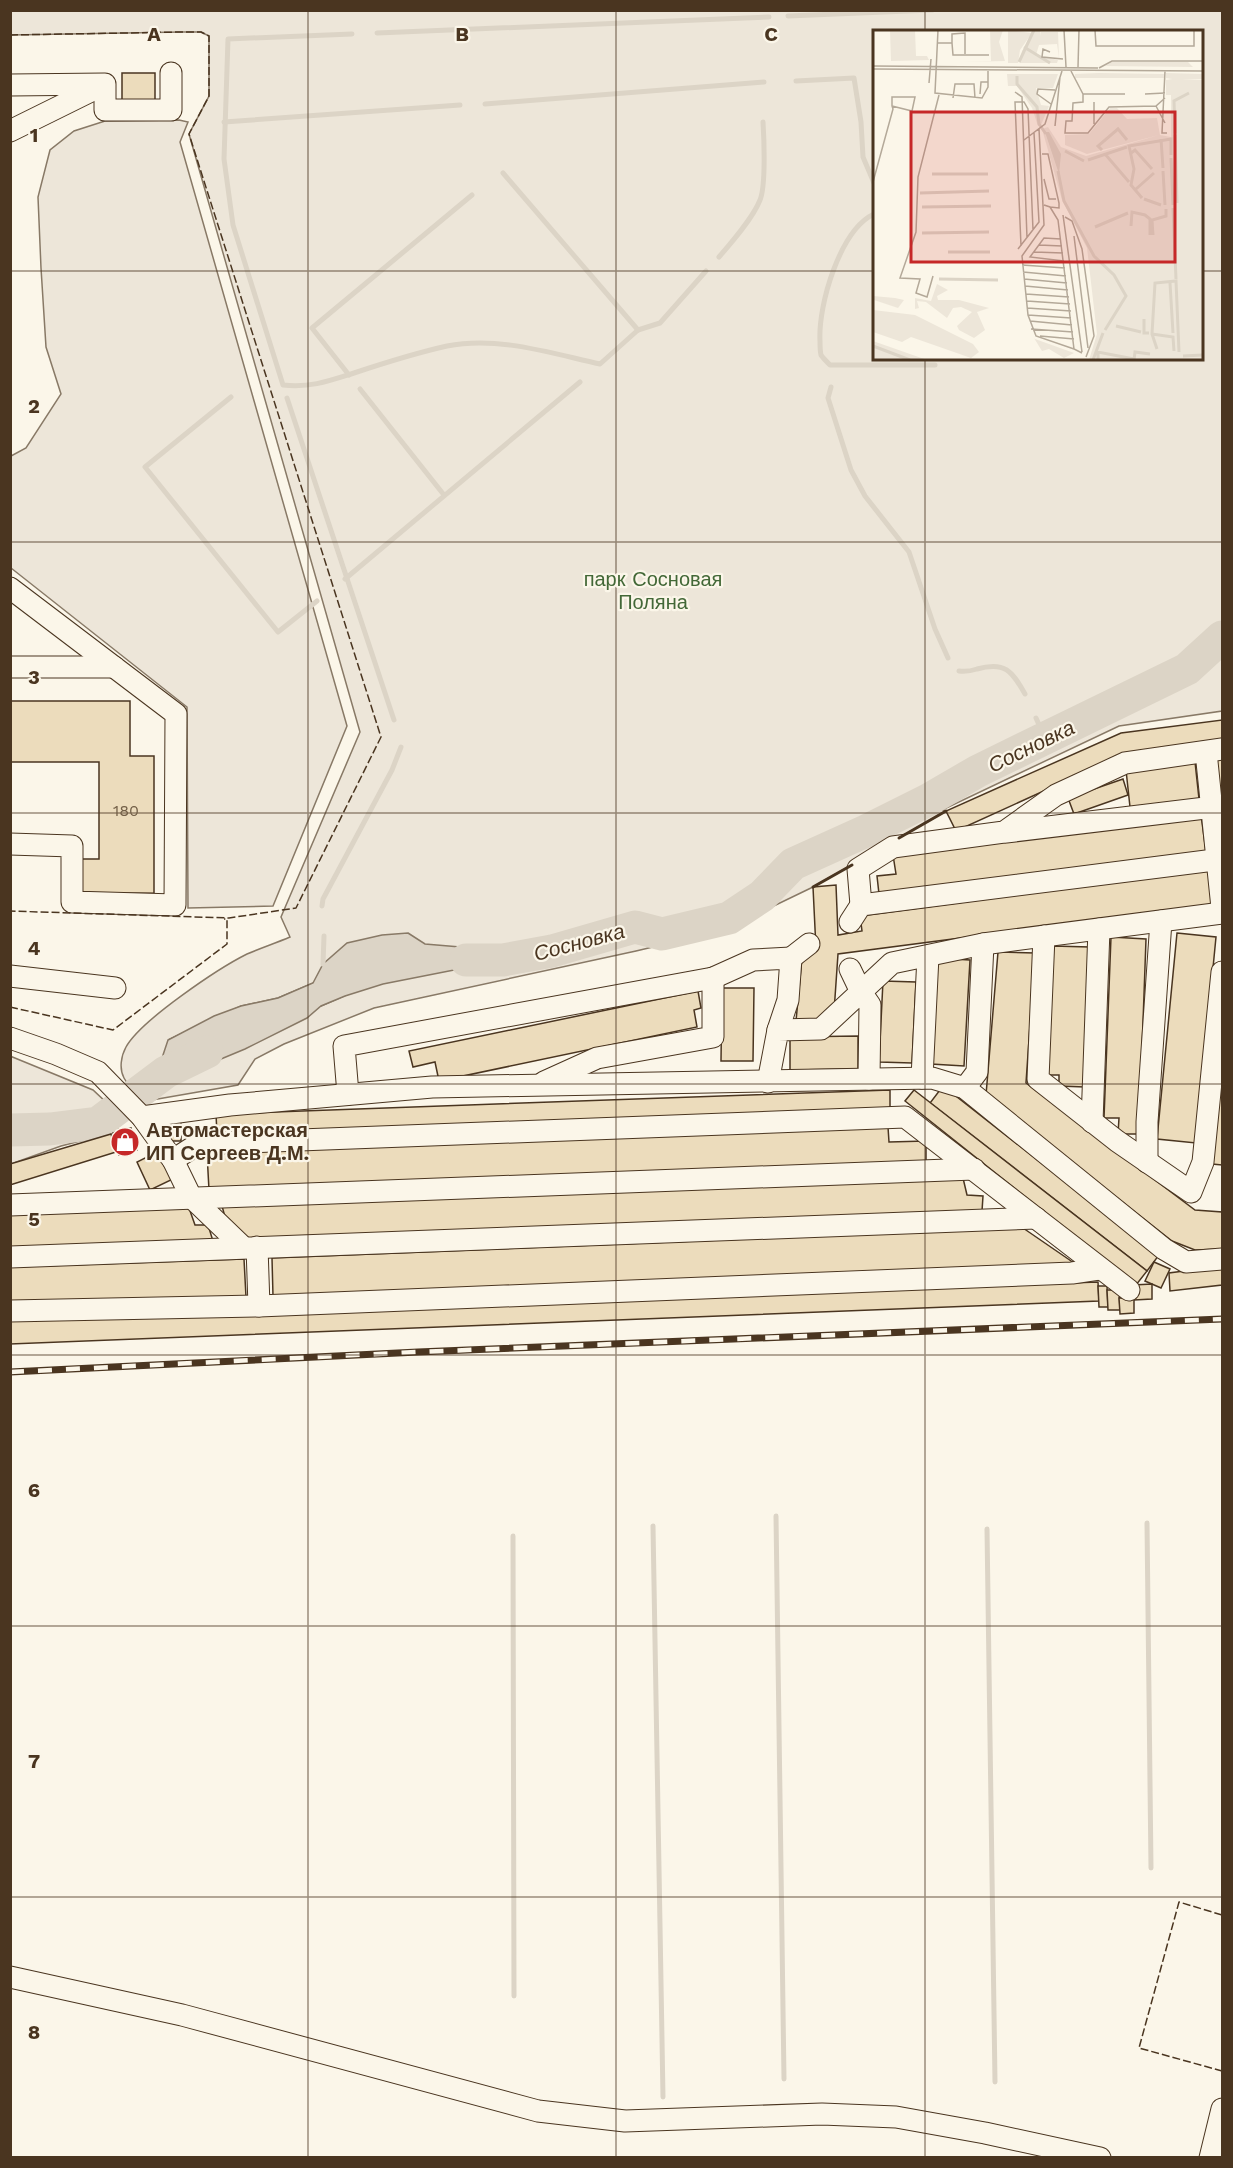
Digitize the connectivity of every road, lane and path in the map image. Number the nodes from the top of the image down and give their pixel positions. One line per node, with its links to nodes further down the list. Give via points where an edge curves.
1 (171, 73): 2 (street, via 171,110 105,110)
2 (105, 84): 3 (street); 4 (street)
3 (10, 85)
4 (10, 131)
5 (11, 589): 7 (street)
6 (10, 667): 7 (street)
7 (114, 667): 11 (street, via 176,714 175,905 72,902 72,846)
8 (1214, 750): 9 (street); 10 (street, via 1125,763 1056,795)
9 (1217, 807): 10 (street); 12 (street)
10 (1004, 832): 12 (street, via 893,847 858,869 855,914)
11 (10, 844)
12 (1220, 859): 13 (street)
13 (1222, 908)
14 (1222, 913): 15 (street)
15 (1161, 921): 16 (street); 39 (street)
16 (1099, 929): 17 (street); 37 (street)
17 (1044, 936): 19 (street); 37 (street, via 1038,1079)
18 (809, 944): 21 (street)
19 (983, 944): 20 (street); 34 (street, via 977,1072)
20 (928, 956): 27 (street, via 892,963); 30 (street)
21 (791, 958): 25 (street, via 753,960); 28 (street, via 788,1000)
22 (850, 969): 27 (street)
23 (1222, 972): 39 (street, via 1203,1162 1191,1192)
24 (10, 976): 26 (street)
25 (714, 978): 33 (street, via 713,1037 597,1058); 35 (street, via 345,1046)
26 (115, 988)
27 (861, 992): 28 (street, via 821,1029); 31 (street, via 870,1005)
28 (778, 1030): 32 (street)
29 (10, 1038): 36 (street, via 98,1072)
30 (922, 1078): 31 (street); 34 (street)
31 (869, 1079): 32 (street)
32 (768, 1083): 33 (street)
33 (535, 1086): 35 (street, via 432,1087)
34 (965, 1088): 46 (street, via 1164,1249 1186,1262)
35 (348, 1094): 36 (street)
36 (138, 1113): 38 (street)
37 (1092, 1122): 39 (street)
38 (173, 1160): 40 (street, via 198,1144 905,1117); 41 (street)
39 (1147, 1162)
40 (974, 1169): 41 (street); 43 (street)
41 (191, 1197): 42 (street); 44 (street)
42 (10, 1205)
43 (1036, 1218): 44 (street); 47 (street)
44 (250, 1247): 45 (street); 49 (street)
45 (10, 1257)
46 (1222, 1259)
47 (1099, 1269): 48 (street); 49 (street)
48 (1129, 1290)
49 (259, 1306): 50 (street)
50 (10, 1311)
51 (10, 1977): 53 (street, via 183,2015 538,2111 625,2121 822,2114 896,2117)
52 (1222, 2109): 54 (street)
53 (1100, 2157)
54 (1210, 2157)

